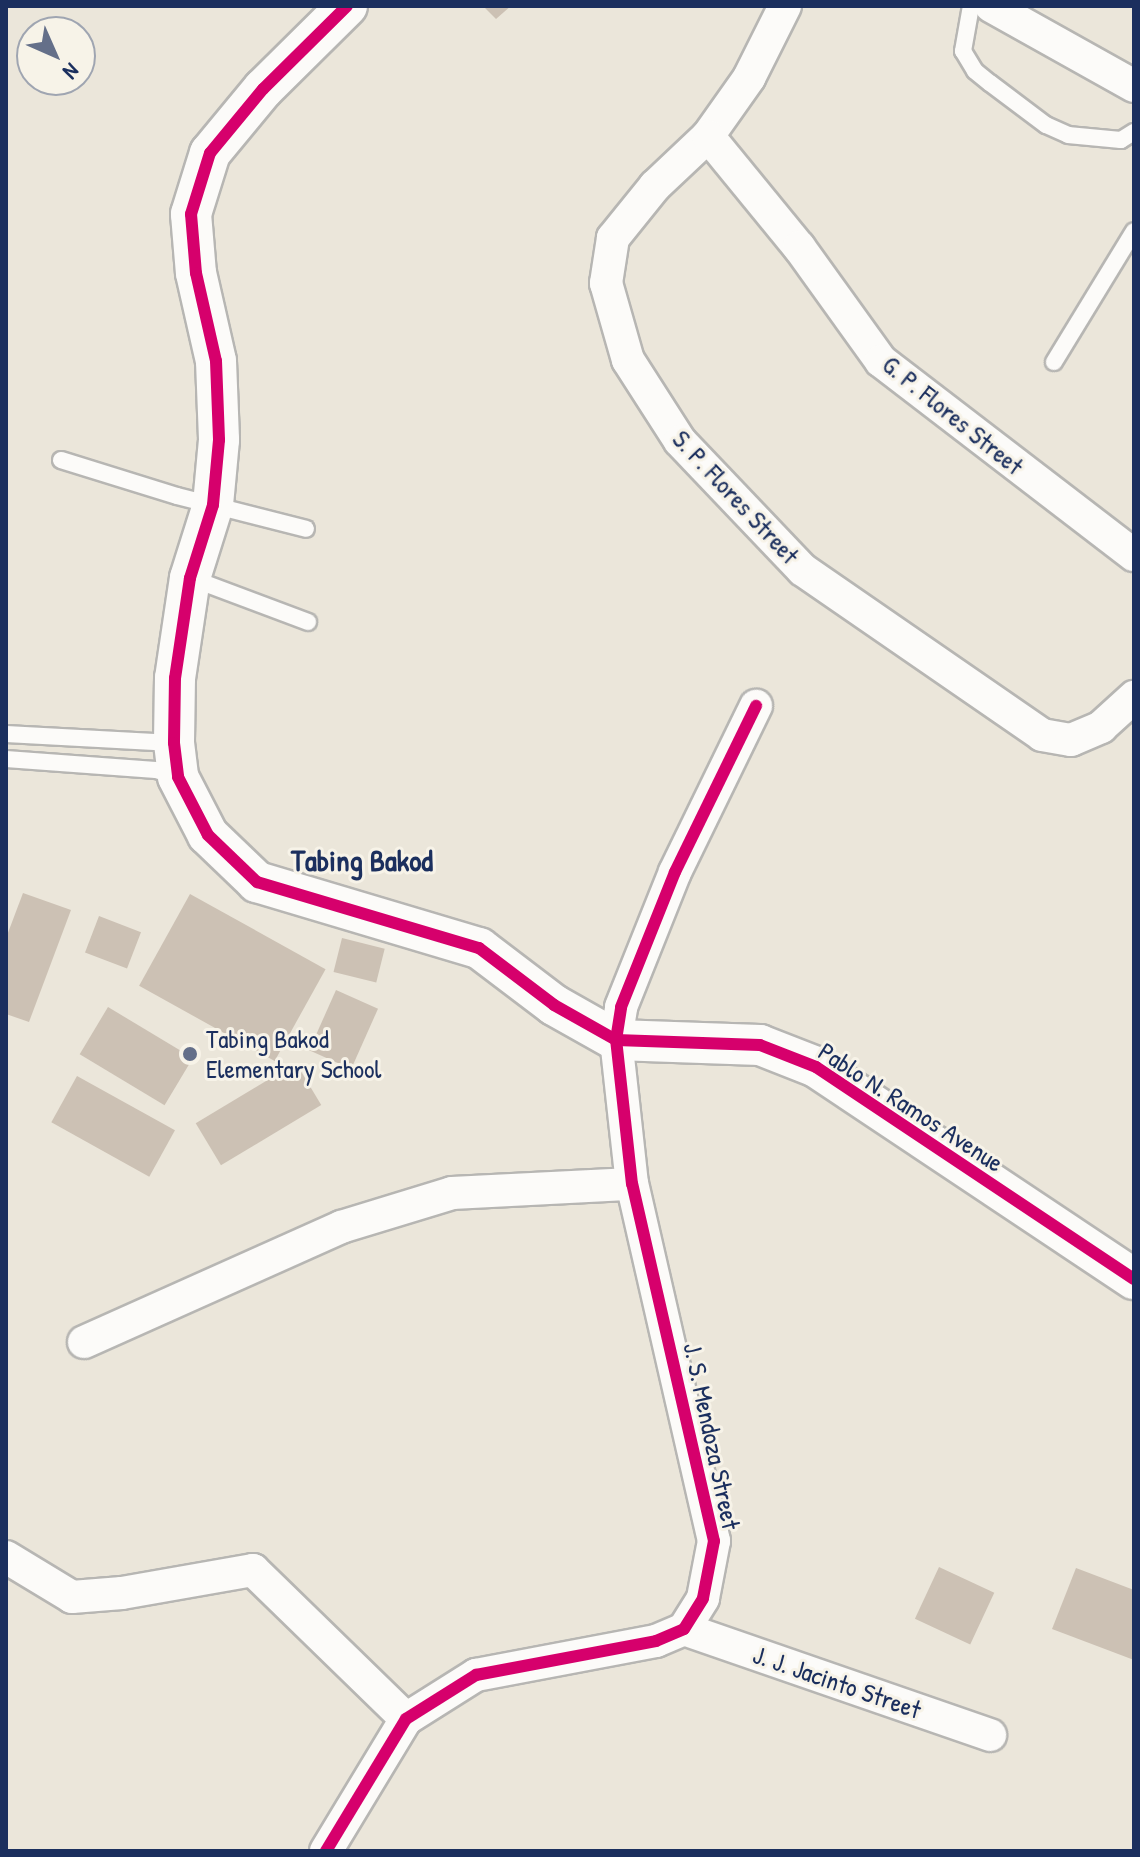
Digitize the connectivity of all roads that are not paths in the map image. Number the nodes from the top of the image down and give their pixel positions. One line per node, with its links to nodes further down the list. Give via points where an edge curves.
1 (347, 6): 11 (street, Pablo N. Ramos Avenue, via 263,89 210,153 191,214 196,273 216,361 219,440)
2 (785, 6): 7 (street, S. P. Flores Street, via 749,78)
3 (971, 6): 6 (lane, via 963,51 990,83 1068,135 1121,140)
4 (991, 6): 5 (street)
5 (1134, 86)
6 (1134, 132)
7 (708, 136): 13 (street, G. P. Flores Street, via 799,247 881,361); 16 (street, S. P. Flores Street, via 655,186 613,238 606,283 628,360 680,441 803,570 1042,735 1071,740 1101,727)
8 (1134, 231): 9 (lane)
9 (1054, 362)
10 (61, 460): 11 (lane)
11 (213, 505): 12 (lane); 14 (street, Pablo N. Ramos Avenue)
12 (306, 529)
13 (1134, 555)
14 (190, 578): 15 (lane); 20 (street, Pablo N. Ramos Avenue, via 175,678)
15 (308, 622)
16 (1134, 697)
17 (756, 706): 21 (street, J. S. Mendoza Street, via 675,872 621,1007)
18 (6, 734): 20 (lane)
19 (6, 759): 20 (lane, via 156,770)
20 (176, 760): 21 (street, Pablo N. Ramos Avenue, via 208,835 257,882 479,948 554,1005)
21 (616, 1040): 22 (street, J. S. Mendoza Street); 23 (street, Pablo N. Ramos Avenue, via 760,1045 816,1067)
22 (632, 1184): 24 (street, via 452,1193 341,1227); 26 (street, J. S. Mendoza Street, via 714,1541 703,1598)
23 (1134, 1279)
24 (84, 1342)
25 (6, 1557): 27 (street, via 72,1597 253,1570)
26 (684, 1629): 27 (street, via 656,1641 476,1675); 28 (street, J. J. Jacinto Street)
27 (406, 1719): 29 (street)
28 (990, 1735)
29 (326, 1851)

